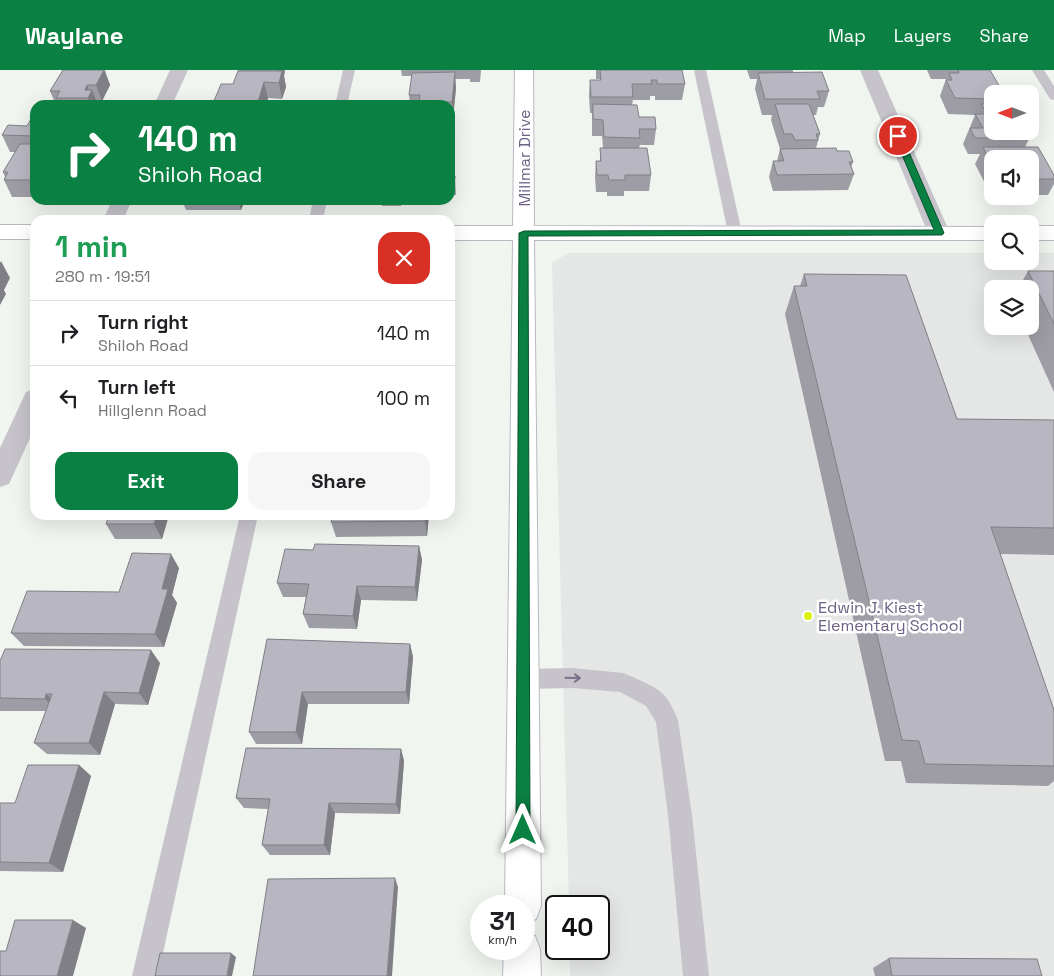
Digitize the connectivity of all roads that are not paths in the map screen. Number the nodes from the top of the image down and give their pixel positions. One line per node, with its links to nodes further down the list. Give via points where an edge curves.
1 (179, 70): 8 (street)
2 (349, 70): 9 (lane)
3 (524, 70): 13 (street, Millmar Drive)
4 (700, 70): 14 (lane)
5 (869, 70): 15 (street)
6 (1038, 70): 7 (lane)
7 (1054, 96)
8 (165, 100)
9 (342, 100)
10 (0, 232): 11 (street)
11 (30, 232)
12 (455, 233): 13 (street)
13 (524, 233): 14 (street); 22 (street, Millmar Drive)
14 (735, 233): 15 (street)
15 (939, 233): 16 (street)
16 (984, 233)
17 (1039, 233): 18 (street)
18 (1054, 233)
19 (30, 409): 20 (street)
20 (0, 477)
21 (248, 520): 25 (lane)
22 (524, 679): 23 (street, Millmar Drive); 27 (lane, one-way to 27, via 582,678 623,683 654,699 667,720)
23 (523, 895)
24 (522, 960): 26 (street)
25 (145, 976)
26 (522, 976)
27 (696, 976)

